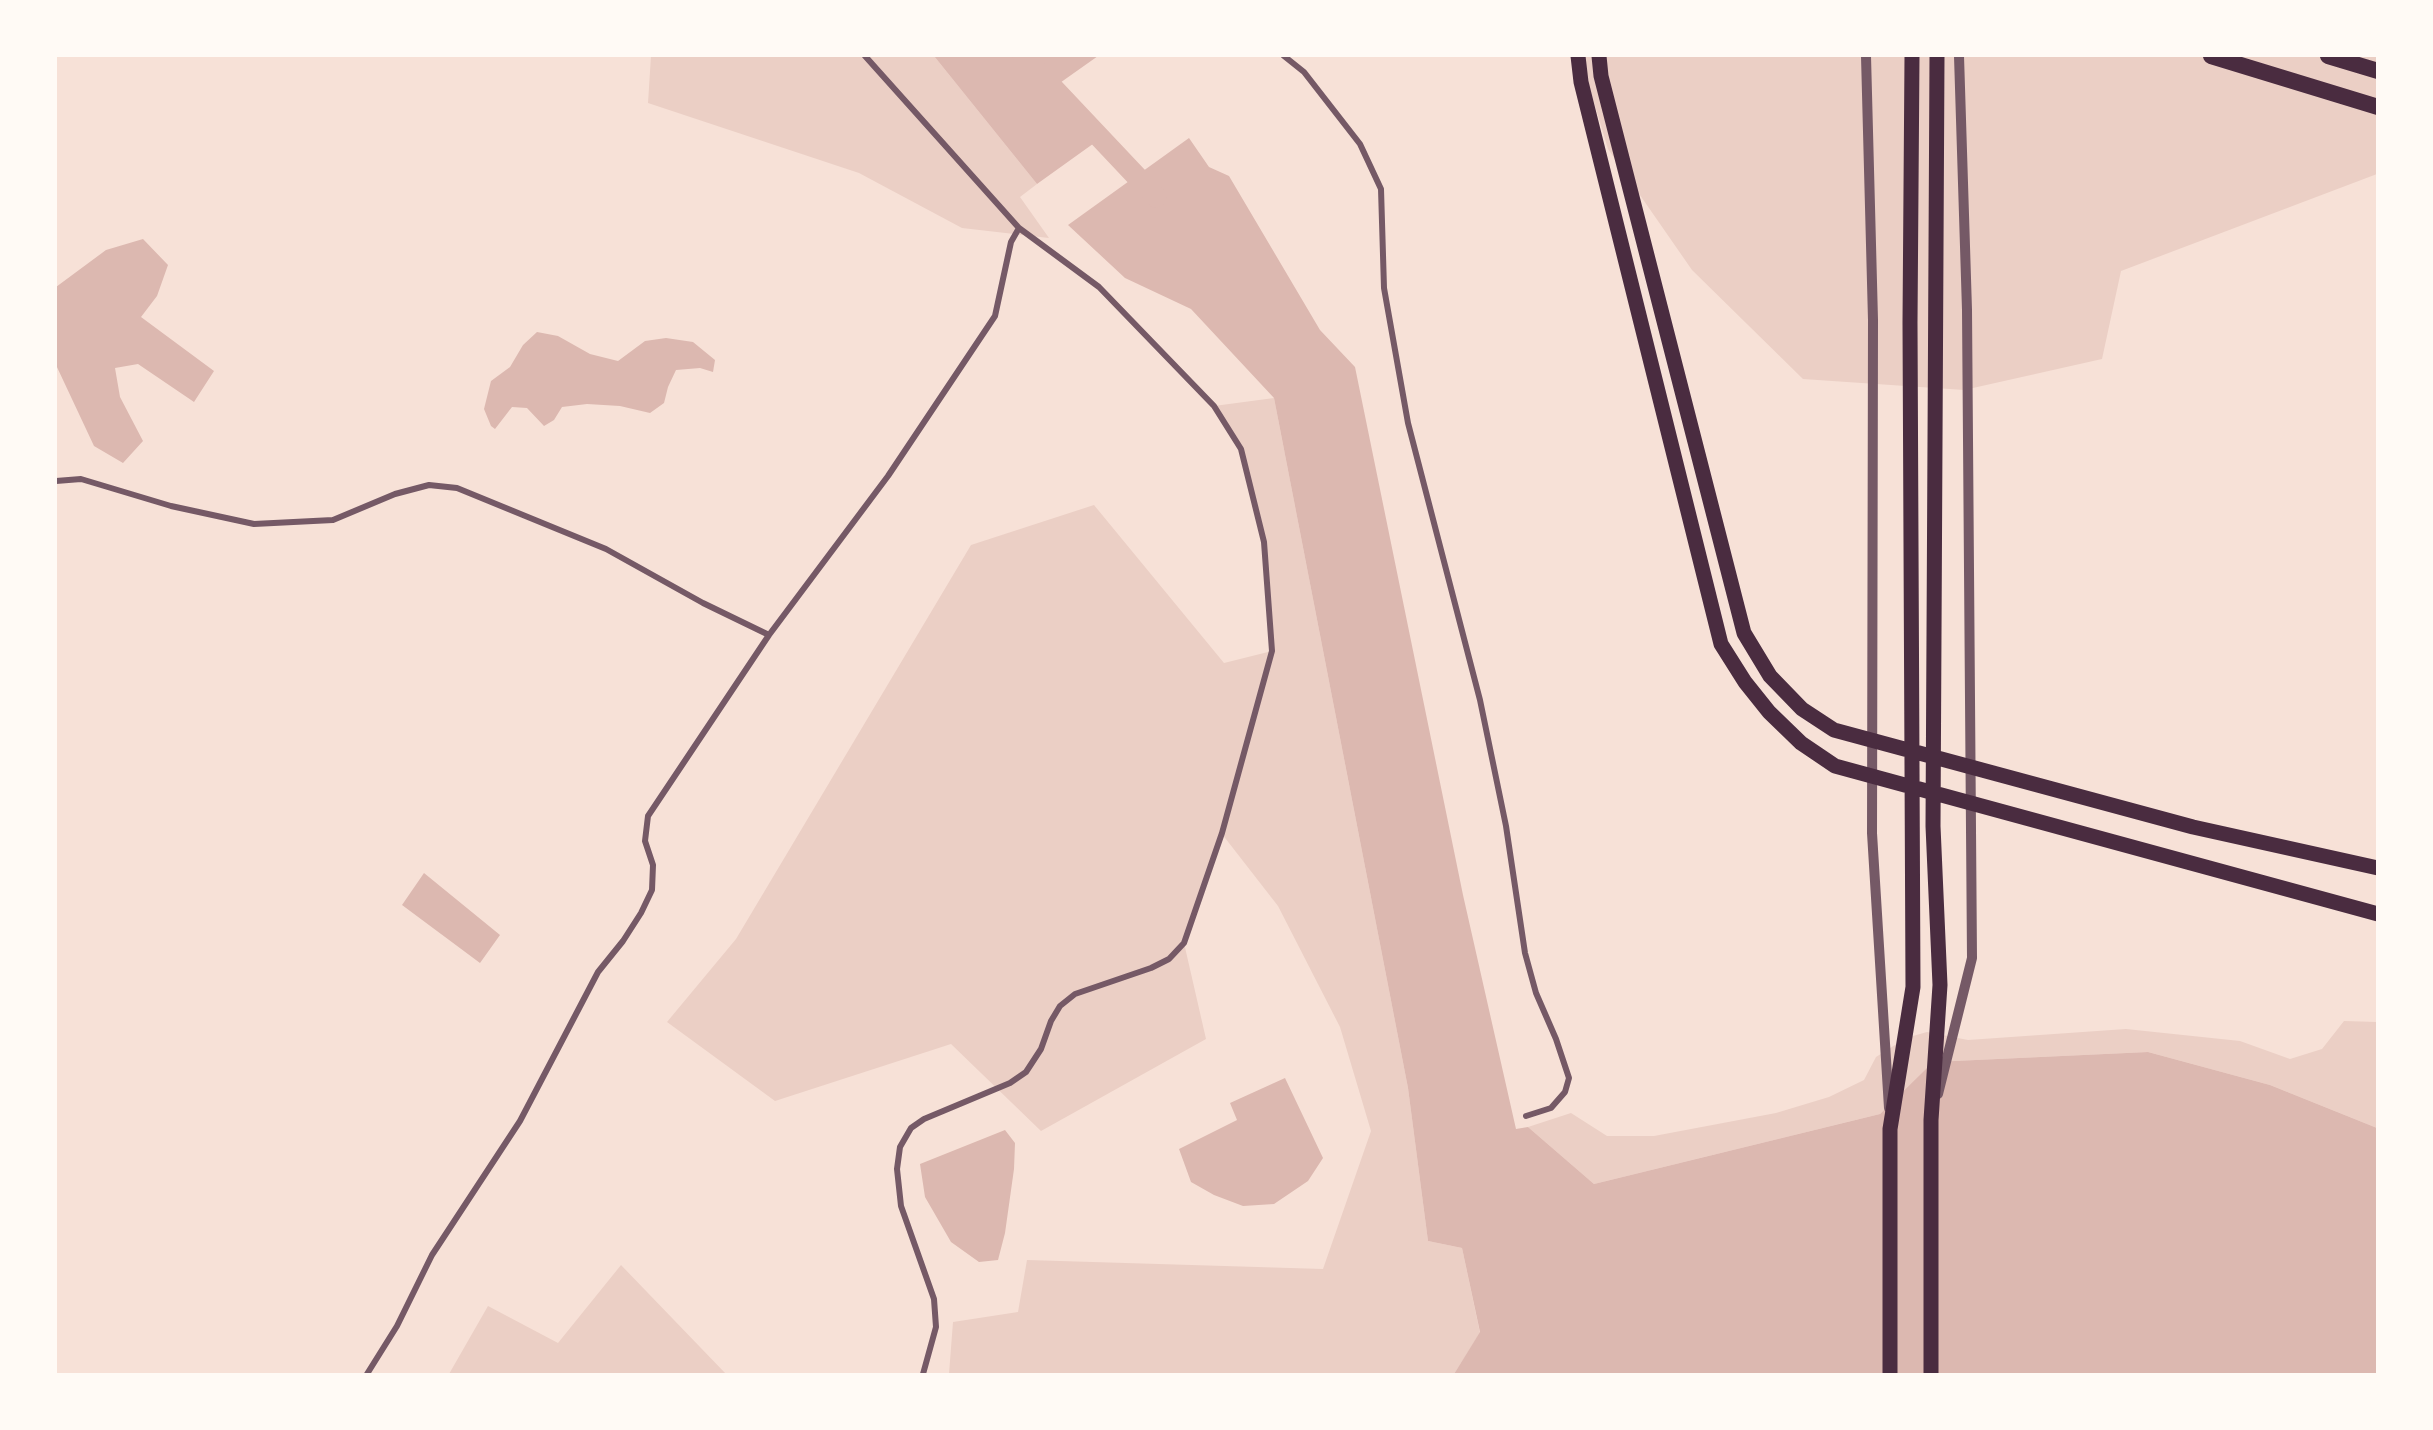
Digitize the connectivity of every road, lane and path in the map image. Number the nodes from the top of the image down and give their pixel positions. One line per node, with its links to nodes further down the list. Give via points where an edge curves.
1 (865, 56): 13 (street)
2 (1284, 56): 18 (street, via 1304,72 1360,144 1381,189 1384,288 1408,423 1480,700 1506,826 1525,953 1569,1078 1565,1092 1551,1108)
3 (1578, 56): 17 (main road, via 1581,82 1721,644 1769,712 1801,743 1835,766)
4 (1599, 56): 16 (main road, via 1744,633 1770,676 1802,709 1834,730 2193,827)
5 (1866, 56): 20 (street, via 1873,320 1872,833)
6 (1912, 56): 20 (main road, via 1913,987)
7 (1937, 56): 19 (main road, via 1933,826 1940,985)
8 (1959, 56): 19 (street, via 1966,310 1972,958)
9 (2211, 56): 12 (highway)
10 (2328, 56): 11 (highway)
11 (2378, 71)
12 (2378, 106)
13 (1019, 228): 15 (street, via 1011,242 995,316 888,476); 22 (street, via 1099,287 1214,406 1241,449 1264,542 1272,651 1222,833 1184,943 1169,959 1151,968 1075,994 1060,1006 1026,1072 1010,1083 924,1119 911,1128 900,1147 897,1169 901,1206 934,1299 936,1327)
14 (56, 481): 15 (street, via 81,479 171,506 254,524 333,520 395,494 429,485 457,488 606,549)
15 (769, 635): 21 (street, via 648,816 645,841 653,865 652,890 641,913 598,972 520,1121 432,1255 397,1326)
16 (2378, 868)
17 (2378, 914)
18 (1526, 1116)
19 (1931, 1120): 24 (main road)
20 (1890, 1129): 23 (main road)
21 (367, 1374)
22 (923, 1374)
23 (1890, 1374)
24 (1931, 1374)

